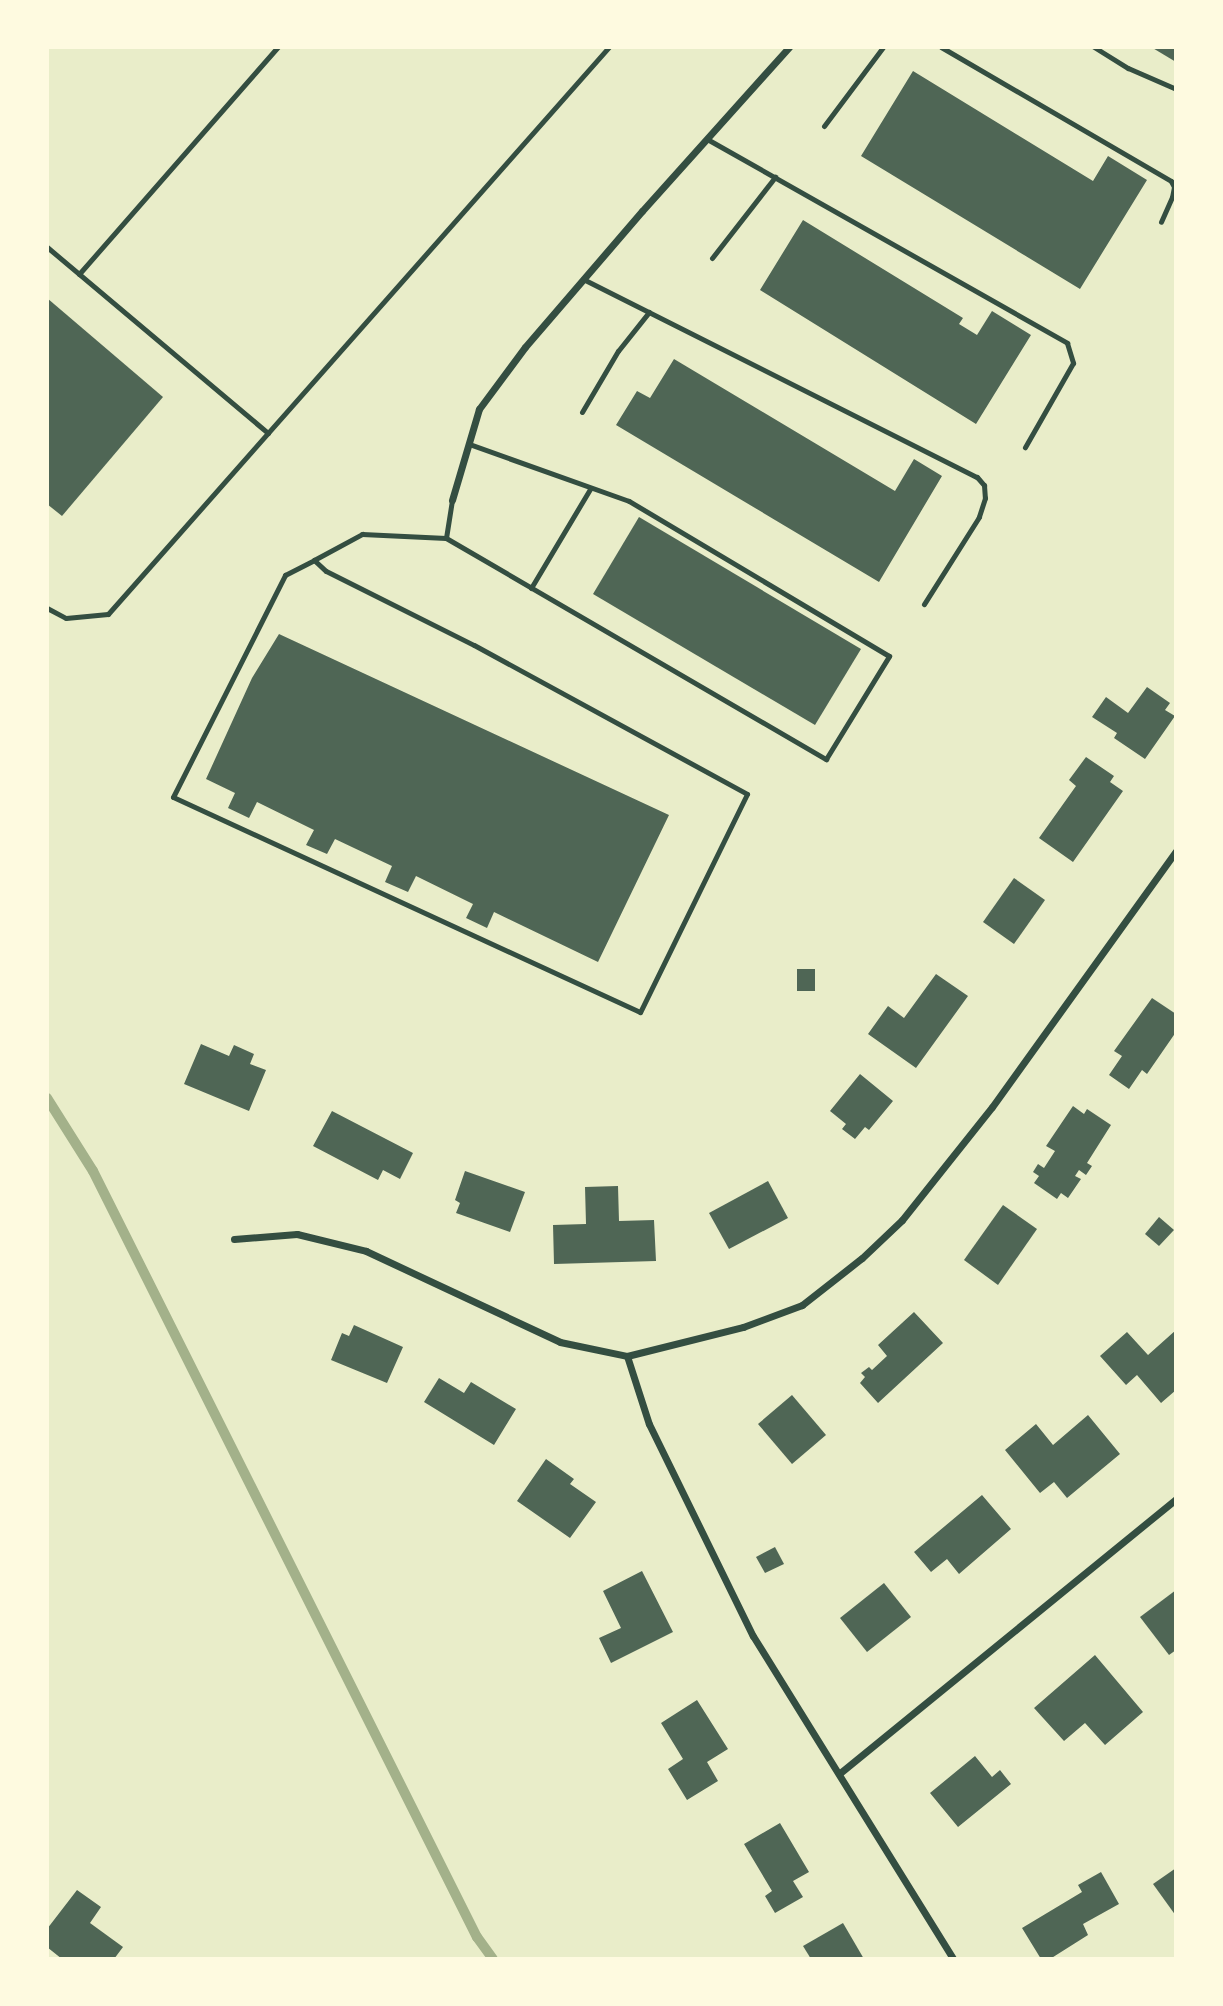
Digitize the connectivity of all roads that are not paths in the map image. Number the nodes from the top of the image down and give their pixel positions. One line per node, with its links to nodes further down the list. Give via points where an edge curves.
1 (278, 47): 14 (lane)
2 (609, 47): 18 (lane)
3 (789, 47): 9 (street)
4 (883, 47): 8 (lane)
5 (941, 47): 11 (lane, via 1171,181 1172,197)
6 (1094, 47): 7 (lane)
7 (1176, 89)
8 (824, 126)
9 (707, 139): 10 (lane); 15 (street)
10 (775, 177): 13 (lane); 20 (lane, via 1067,343 1073,363)
11 (1161, 222)
12 (47, 247): 14 (lane)
13 (712, 257)
14 (79, 274): 18 (lane)
15 (583, 279): 16 (lane); 19 (street, via 479,409)
16 (649, 312): 17 (lane, via 618,351); 26 (lane, via 977,477 984,485 985,498 979,517)
17 (582, 412)
18 (268, 433): 27 (lane, via 108,614 66,618)
19 (468, 444): 21 (lane); 22 (street)
20 (1025, 447)
21 (590, 489): 25 (lane); 25 (lane, via 629,501 889,656 826,759)
22 (452, 499): 23 (lane)
23 (446, 538): 24 (lane, via 362,534); 25 (lane)
24 (314, 559): 24 (lane, via 326,571 474,645 747,794 640,1012 173,797 285,575)
25 (531, 588)
26 (924, 604)
27 (47, 608)
28 (1176, 851): 30 (street, via 992,1107 902,1220 862,1258 802,1305 743,1327)
29 (234, 1239): 30 (street, via 297,1234 366,1251 560,1342)
30 (627, 1356): 32 (street, via 649,1424 753,1636)
31 (1176, 1499): 32 (street)
32 (839, 1773): 33 (street)
33 (953, 1959)

